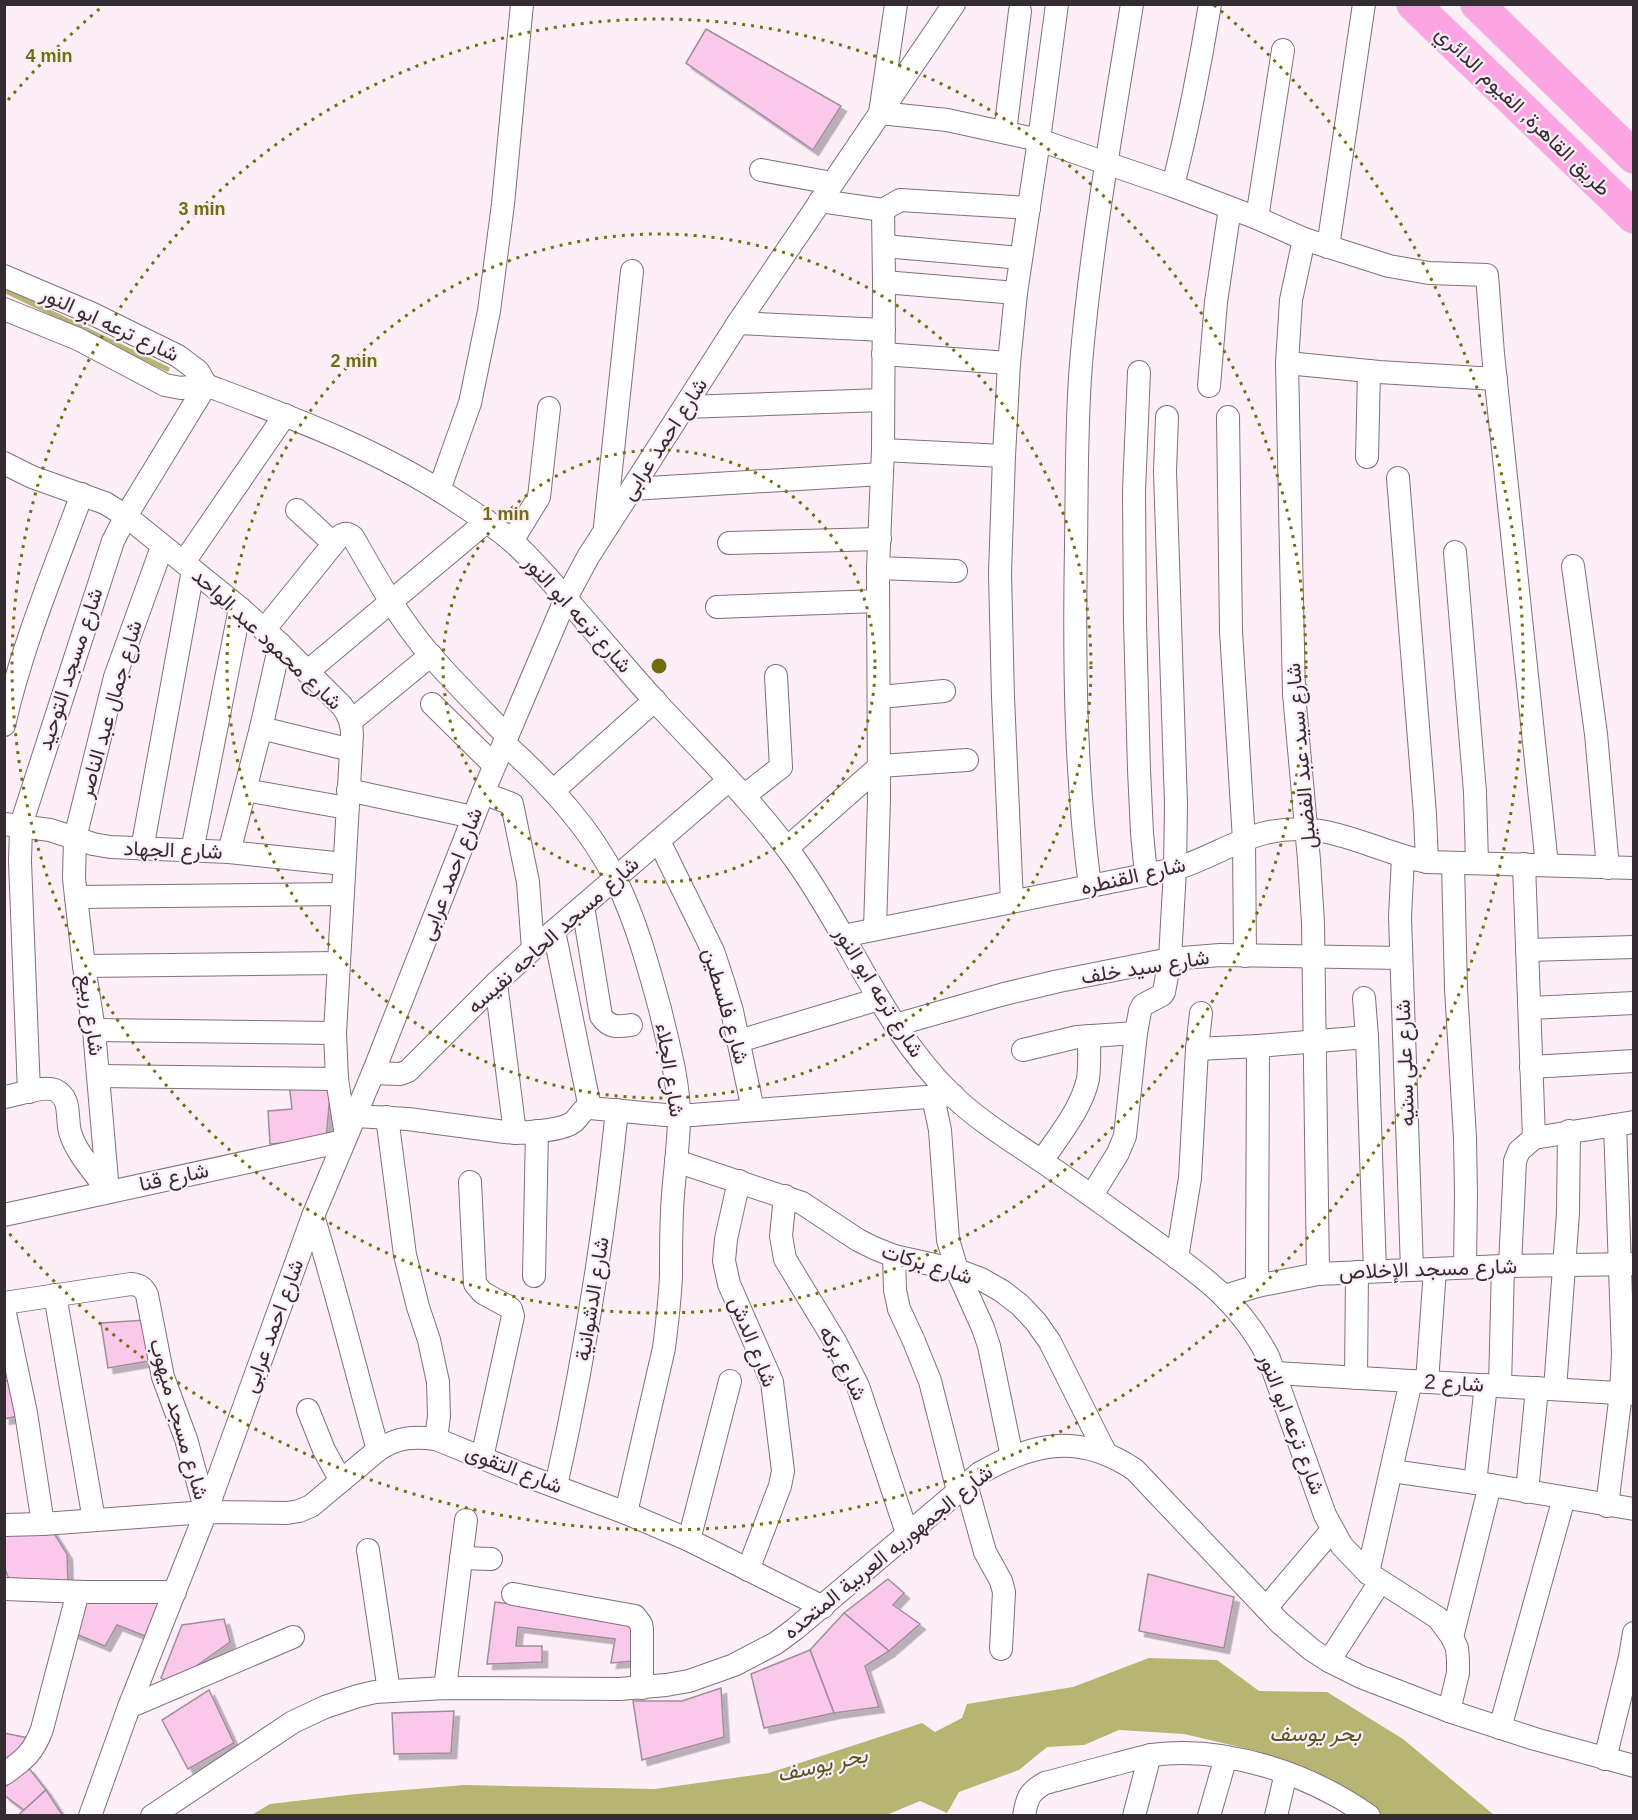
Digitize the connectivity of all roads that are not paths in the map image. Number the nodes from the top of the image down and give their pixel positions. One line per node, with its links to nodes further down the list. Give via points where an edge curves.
1 (522, 4): 57 (street, via 489,311 470,403)
2 (896, 4): 12 (street)
3 (954, 4): 12 (street, شارع احمد عرابى)
4 (1057, 4): 14 (street)
5 (1132, 4): 16 (street)
6 (1210, 4): 18 (street)
7 (1364, 4): 27 (street)
8 (1413, 4): 23 (highway, طريق القاهرة, الفيوم الدائري)
9 (1477, 4): 15 (highway, طريق القاهرة, الفيوم الدائري)
10 (1020, 11): 13 (street)
11 (1283, 50): 24 (street)
12 (880, 113): 13 (street, via 947,120); 19 (street, شارع احمد عرابى)
13 (1005, 132): 14 (street)
14 (1039, 140): 16 (street); 20 (street)
15 (1634, 157)
16 (1106, 163): 18 (street); 121 (street, via 1081,364 1077,461 1077,694 1081,813)
17 (761, 170): 19 (street)
18 (1173, 186): 21 (street)
19 (826, 192): 22 (street); 34 (street, شارع احمد عرابى)
20 (1029, 208): 22 (street, via 900,200); 28 (street)
21 (1230, 208): 24 (street); 43 (street)
22 (883, 210): 26 (street)
23 (1634, 217)
24 (1257, 218): 25 (street)
25 (1304, 239): 27 (street); 38 (street, شارع سيد عبد الفضيل, via 1291,300)
26 (884, 246): 28 (street); 31 (street)
27 (1328, 246): 41 (street, via 1389,266 1429,273 1487,275)
28 (1021, 258): 32 (street)
29 (632, 271): 62 (street)
30 (4, 276): 42 (street, شارع ترعه ابو النور, via 178,356 198,371)
31 (884, 282): 32 (street); 35 (street)
32 (1016, 293): 37 (street)
33 (4, 309): 42 (street, شارع ترعه ابو النور, via 78,339 165,385)
34 (738, 323): 35 (street); 45 (street, شارع احمد عرابى)
35 (884, 330): 36 (street)
36 (883, 354): 37 (street); 44 (street)
37 (1009, 363): 51 (street)
38 (1287, 363): 39 (street); 101 (street, شارع سيد عبد الفضيل, via 1294,694)
39 (1369, 371): 41 (street); 52 (street)
40 (1139, 372): 119 (street, via 1134,491 1135,622)
41 (1496, 379): 115 (street)
42 (206, 385): 47 (street, شارع ترعه ابو النور); 60 (street, شارع مسجد التوحيد)
43 (1209, 386)
44 (882, 400): 45 (street); 50 (street)
45 (684, 407): 56 (street, شارع احمد عرابى)
46 (549, 408): 65 (street, via 539,497)
47 (285, 416): 57 (street, شارع ترعه ابو النور, via 359,446); 69 (street)
48 (1167, 417): 118 (street)
49 (1228, 417): 103 (street, via 1231,631)
50 (883, 450): 51 (street); 54 (street)
51 (1004, 456): 124 (street, via 1000,573)
52 (1367, 457)
53 (4, 464): 58 (street, شارع محمود عبد الواحد)
54 (882, 474): 56 (street); 64 (street)
55 (1398, 478): 110 (street)
56 (632, 489): 62 (street, شارع احمد عرابى)
57 (439, 490): 61 (street, شارع ترعه ابو النور)
58 (82, 494): 60 (street, شارع محمود عبد الواحد); 87 (street, via 29,635)
59 (297, 510): 63 (street, شارع الجلاء)
60 (126, 516): 67 (street, شارع محمود عبد الواحد); 100 (street, شارع مسجد التوحيد, via 107,554)
61 (487, 521): 65 (street, شارع ترعه ابو النور); 74 (street)
62 (604, 531): 73 (street, شارع احمد عرابى)
63 (343, 540): 74 (street, شارع الجلاء); 78 (street)
64 (880, 540): 66 (street); 71 (street)
65 (512, 542): 73 (street, شارع ترعه ابو النور)
66 (729, 543)
67 (162, 547): 69 (street, شارع محمود عبد الواحد); 102 (street, شارع جمال عبد الناصر, via 115,677)
68 (1455, 552): 111 (street, via 1475,792)
69 (188, 566): 77 (street, شارع محمود عبد الواحد); 106 (street)
70 (1573, 566): 116 (street, via 1596,734)
71 (878, 568): 72 (street); 75 (street)
72 (956, 571)
73 (566, 598): 84 (street, شارع ترعه ابو النور); 89 (street, شارع احمد عرابى)
74 (391, 601): 79 (street, شارع الجلاء); 80 (street)
75 (878, 601): 76 (street); 83 (street)
76 (717, 607)
77 (240, 608): 78 (street, شارع محمود عبد الواحد); 107 (street)
78 (272, 637): 80 (street, شارع محمود عبد الواحد); 88 (street)
79 (431, 655): 86 (street); 89 (street, شارع الجلاء)
80 (307, 672): 86 (street, شارع محمود عبد الواحد, via 342,706)
81 (776, 676): 94 (street, شارع مسجد الحاجه نفيسه, via 781,767)
82 (944, 691): 83 (street)
83 (880, 697): 93 (street)
84 (655, 700): 94 (street, شارع ترعه ابو النور); 96 (street)
85 (432, 704): 92 (street)
86 (351, 721): 90 (street, شارع محمود عبد الواحد)
87 (4, 725)
88 (261, 728): 90 (street); 95 (street)
89 (505, 740): 92 (street, شارع احمد عرابى); 96 (street, شارع الجلاء)
90 (351, 750): 98 (street, شارع محمود عبد الواحد)
91 (966, 760): 93 (street)
92 (494, 765): 97 (street, شارع احمد عرابى)
93 (880, 766): 105 (street); 126 (street)
94 (736, 788): 104 (street, شارع مسجد الحاجه نفيسه); 105 (street, شارع ترعه ابو النور)
95 (245, 790): 98 (street); 108 (street)
96 (553, 791): 120 (street, شارع الجلاء)
97 (483, 793): 99 (street, شارع احمد عرابى); 130 (street, via 512,804 528,882)
98 (348, 799): 99 (street); 112 (street, شارع محمود عبد الواحد)
99 (473, 817): 158 (street, شارع احمد عرابى)
100 (13, 825): 102 (street, شارع الجهاد); 161 (street, شارع مسجد التوحيد, via 20,862)
101 (1306, 829): 103 (street, شارع القنطره, via 1264,833); 109 (street, شارع القنطره, via 1338,834); 133 (street, شارع سيد عبد الفضيل)
102 (75, 838): 106 (street, شارع الجهاد, via 110,847); 123 (street, شارع ربيع)
103 (1244, 840): 118 (street, شارع القنطره); 132 (street)
104 (659, 841): 120 (street, شارع مسجد الحاجه نفيسه); 151 (street, شارع فلسطين, via 713,951)
105 (787, 848): 128 (street, شارع ترعه ابو النور)
106 (142, 849): 107 (street, شارع الجهاد)
107 (192, 851): 108 (street, شارع الجهاد)
108 (229, 852): 112 (street, شارع الجهاد)
109 (1403, 857): 110 (street, شارع القنطره); 134 (street, شارع على سنيه)
110 (1427, 862): 113 (street, شارع القنطره)
111 (1477, 863): 113 (street, شارع القنطره); 114 (street, شارع القنطره)
112 (344, 864): 122 (street, شارع محمود عبد الواحد)
113 (1453, 864): 189 (street, via 1465,1138)
114 (1524, 864): 115 (street, شارع القنطره); 131 (street)
115 (1547, 865): 116 (street, شارع القنطره)
116 (1608, 868): 117 (street, شارع القنطره)
117 (1634, 868)
118 (1175, 869): 119 (street, شارع القنطره); 135 (street)
119 (1146, 875): 121 (street, شارع القنطره)
120 (615, 878): 125 (street, شارع مسجد الحاجه نفيسه); 167 (street, شارع الجلاء, via 650,970)
121 (1090, 886): 124 (street, شارع القنطره)
122 (342, 894): 123 (street); 136 (street, شارع محمود عبد الواحد)
123 (76, 897): 137 (street, شارع ربيع)
124 (1012, 902): 126 (street, شارع القنطره)
125 (583, 906): 127 (street, شارع مسجد الحاجه نفيسه); 144 (street, via 602,1016 613,1026)
126 (875, 929): 128 (street, شارع القنطره)
127 (554, 931): 130 (street, شارع مسجد الحاجه نفيسه); 164 (street)
128 (843, 936): 140 (street, شارع ترعه ابو النور)
129 (1634, 947): 131 (street)
130 (532, 949): 138 (street, شارع مسجد الحاجه نفيسه)
131 (1527, 950): 142 (street)
132 (1245, 956): 133 (street, شارع سيد خلف); 135 (street, شارع سيد خلف)
133 (1313, 957): 134 (street, شارع سيد خلف); 152 (street, شارع سيد عبد الفضيل)
134 (1401, 958): 190 (street, شارع على سنيه)
135 (1170, 959): 145 (street, شارع سيد خلف, via 1004,994); 148 (street, via 1164,992 1141,1007)
136 (338, 963): 137 (street); 147 (street, شارع محمود عبد الواحد)
137 (84, 966): 146 (street, شارع ربيع)
138 (496, 983): 158 (street, شارع مسجد الحاجه نفيسه, via 408,1071); 172 (street)
139 (1364, 998): 150 (street)
140 (879, 999): 145 (street, شارع ترعه ابو النور); 151 (street)
141 (1634, 1003): 142 (street)
142 (1530, 1008): 157 (street)
143 (1201, 1013): 154 (street)
144 (631, 1025)
145 (895, 1025): 162 (street, شارع ترعه ابو النور, via 932,1074)
146 (94, 1030): 147 (street); 159 (street, شارع ربيع)
147 (335, 1033): 160 (street, شارع محمود عبد الواحد)
148 (1136, 1034): 149 (street); 180 (street, via 1125,1136)
149 (1089, 1036): 155 (street); 176 (street, via 1084,1092)
150 (1367, 1037): 152 (street); 193 (street)
151 (739, 1041): 166 (street, شارع فلسطين)
152 (1314, 1041): 153 (street); 194 (street, شارع سيد عبد الفضيل)
153 (1258, 1047): 154 (street); 196 (street)
154 (1197, 1049): 185 (street, via 1190,1178)
155 (1023, 1050)
156 (1634, 1061): 157 (street)
157 (1531, 1067): 173 (street)
158 (373, 1073): 168 (street, شارع احمد عرابى)
159 (99, 1076): 160 (street); 179 (street, شارع ربيع)
160 (337, 1079): 174 (street, شارع محمود عبد الواحد)
161 (29, 1092): 163 (street); 179 (street, via 49,1088 63,1096 73,1140)
162 (943, 1096): 166 (street); 176 (street, شارع ترعه ابو النور); 192 (street, via 940,1130 946,1230)
163 (4, 1097)
164 (590, 1108): 165 (street); 172 (street, via 571,1123)
165 (617, 1110): 167 (street); 217 (street, شارع الدشوانية, via 588,1335)
166 (753, 1110): 167 (street)
167 (679, 1115): 175 (street, شارع الجلاء)
168 (355, 1116): 169 (street); 174 (street, شارع احمد عرابى)
169 (387, 1117): 172 (street); 209 (street, via 405,1255 438,1382 440,1416)
170 (1624, 1124): 171 (street); 187 (street)
171 (1569, 1131): 173 (street); 186 (street)
172 (526, 1132): 195 (street)
173 (1534, 1138): 188 (street, via 1519,1151 1515,1161)
174 (345, 1139): 179 (street, شارع قنا); 183 (street, شارع احمد عرابى)
175 (676, 1161): 177 (street, شارع بركات); 224 (street, شارع الجلاء, via 664,1348)
176 (1042, 1161): 180 (street, شارع ترعه ابو النور)
177 (739, 1181): 181 (street, شارع بركات); 235 (street, شارع الدش, via 724,1261 729,1284 772,1382 783,1471)
178 (470, 1182): 213 (street, via 476,1284 483,1293 507,1306 513,1316)
179 (108, 1191): 182 (street, شارع قنا)
180 (1092, 1195): 185 (street, شارع ترعه ابو النور)
181 (784, 1196): 184 (street, شارع بركات, via 818,1212 858,1240); 230 (street, شارع بركه, via 781,1236 785,1259 858,1386)
182 (4, 1215)
183 (313, 1216): 210 (street); 223 (street, شارع احمد عرابى)
184 (894, 1256): 192 (street, شارع بركات); 218 (street, via 899,1309 930,1381)
185 (1177, 1258): 198 (street, شارع ترعه ابو النور)
186 (1564, 1264): 187 (street, شارع مسجد الإخلاص); 188 (street, شارع مسجد الإخلاص); 206 (street)
187 (1626, 1264): 207 (street, via 1623,1354)
188 (1506, 1266): 189 (street, شارع مسجد الإخلاص); 205 (street)
189 (1465, 1267): 191 (street, شارع مسجد الإخلاص)
190 (1412, 1269): 191 (street, شارع مسجد الإخلاص); 193 (street, شارع مسجد الإخلاص)
191 (1435, 1269): 204 (street)
192 (957, 1270): 211 (street, شارع بركات, via 1002,1291 1036,1322); 212 (street, via 989,1346)
193 (1366, 1272): 194 (street, شارع مسجد الإخلاص); 202 (street)
194 (1318, 1274): 196 (street, شارع مسجد الإخلاص)
195 (534, 1276)
196 (1257, 1286): 198 (street, شارع مسجد الإخلاص)
197 (55, 1295): 199 (street, شارع مسجد ميهوب); 223 (street, شارع مسجد ميهوب, via 131,1284 144,1289 163,1377 186,1439); 225 (street)
198 (1225, 1296): 201 (street, شارع ترعه ابو النور, via 1254,1332)
199 (4, 1303)
200 (4, 1309): 227 (street, via 26,1413)
201 (1275, 1373): 202 (street, شارع 2); 229 (street, شارع ترعه ابو النور)
202 (1356, 1378): 204 (street, شارع 2)
203 (730, 1381): 231 (street)
204 (1419, 1381): 205 (street, شارع 2); 214 (street)
205 (1493, 1386): 206 (street, شارع 2); 216 (street)
206 (1546, 1389): 207 (street, شارع 2); 219 (street)
207 (1627, 1393): 221 (street)
208 (308, 1410): 215 (street)
209 (436, 1439): 210 (street, شارع التقوى, via 400,1439); 213 (street, شارع التقوى)
210 (378, 1449): 215 (street, شارع التقوى)
211 (1105, 1452): 212 (street, شارع الجمهوريه العربية المتحده, via 1058,1445); 242 (street, شارع الجمهوريه العربية المتحده, via 1148,1482)
212 (1011, 1457): 218 (street, شارع الجمهوريه العربية المتحده)
213 (482, 1458): 217 (street, شارع التقوى)
214 (1392, 1471): 216 (street); 236 (street)
215 (341, 1481): 223 (street, شارع التقوى, via 311,1506 287,1513)
216 (1483, 1484): 219 (street); 245 (street)
217 (556, 1486): 224 (street, شارع التقوى)
218 (962, 1487): 230 (street, شارع الجمهوريه العربية المتحده); 246 (street, via 1004,1592)
219 (1527, 1492): 220 (street)
220 (1564, 1498): 221 (street); 253 (street)
221 (1607, 1506): 222 (street)
222 (1634, 1509)
223 (206, 1512): 225 (street, شارع التقوى); 239 (street, شارع احمد عرابى)
224 (626, 1513): 231 (street, شارع التقوى)
225 (94, 1520): 227 (street, شارع التقوى)
226 (466, 1520): 233 (street)
227 (43, 1524): 228 (street, شارع التقوى)
228 (4, 1525)
229 (1332, 1530): 236 (street, شارع ترعه ابو النور, via 1354,1560); 242 (street)
230 (907, 1533): 241 (street, شارع الجمهوريه العربية المتحده)
231 (689, 1540): 235 (street, شارع التقوى)
232 (369, 1550): 250 (street)
233 (461, 1558): 234 (street); 248 (street)
234 (491, 1559)
235 (748, 1570): 241 (street, شارع التقوى)
236 (1374, 1578): 245 (street, شارع ترعه ابو النور, via 1438,1618); 247 (street)
237 (4, 1589): 238 (street)
238 (78, 1592): 239 (street); 259 (street, via 37,1744 22,1762)
239 (175, 1592): 251 (street, شارع احمد عرابى)
240 (513, 1594): 249 (street, via 635,1616 642,1629)
241 (823, 1607): 249 (street, شارع الجمهوريه العربية المتحده, via 776,1643 734,1665 689,1681)
242 (1266, 1608): 247 (street, شارع الجمهوريه العربية المتحده, via 1295,1637)
243 (1634, 1633): 256 (street)
244 (293, 1637): 251 (street)
245 (1452, 1637): 252 (street, شارع ترعه ابو النور, via 1458,1666)
246 (1001, 1649)
247 (1329, 1661): 252 (street, شارع الجمهوريه العربية المتحده)
248 (445, 1688): 249 (street, شارع الجمهوريه العربية المتحده); 250 (street, شارع الجمهوريه العربية المتحده)
249 (642, 1688)
250 (389, 1691): 262 (street, شارع الجمهوريه العربية المتحده, via 358,1696 309,1714)
251 (129, 1707): 261 (street, شارع احمد عرابى)
252 (1449, 1711): 253 (street, شارع الجمهوريه العربية المتحده)
253 (1500, 1728): 256 (street, شارع الجمهوريه العربية المتحده)
254 (1150, 1755): 255 (street); 263 (street, via 1046,1783 1030,1793); 264 (street)
255 (1226, 1757): 258 (street); 265 (street)
256 (1605, 1759): 257 (street, شارع الجمهوريه العربية المتحده)
257 (1634, 1766)
258 (1286, 1773): 260 (street); 266 (street)
259 (4, 1774)
260 (1340, 1807): 267 (street, via 1353,1804)
261 (90, 1815)
262 (152, 1815)
263 (1024, 1815)
264 (1134, 1815)
265 (1209, 1815)
266 (1276, 1815)
267 (1369, 1815)

